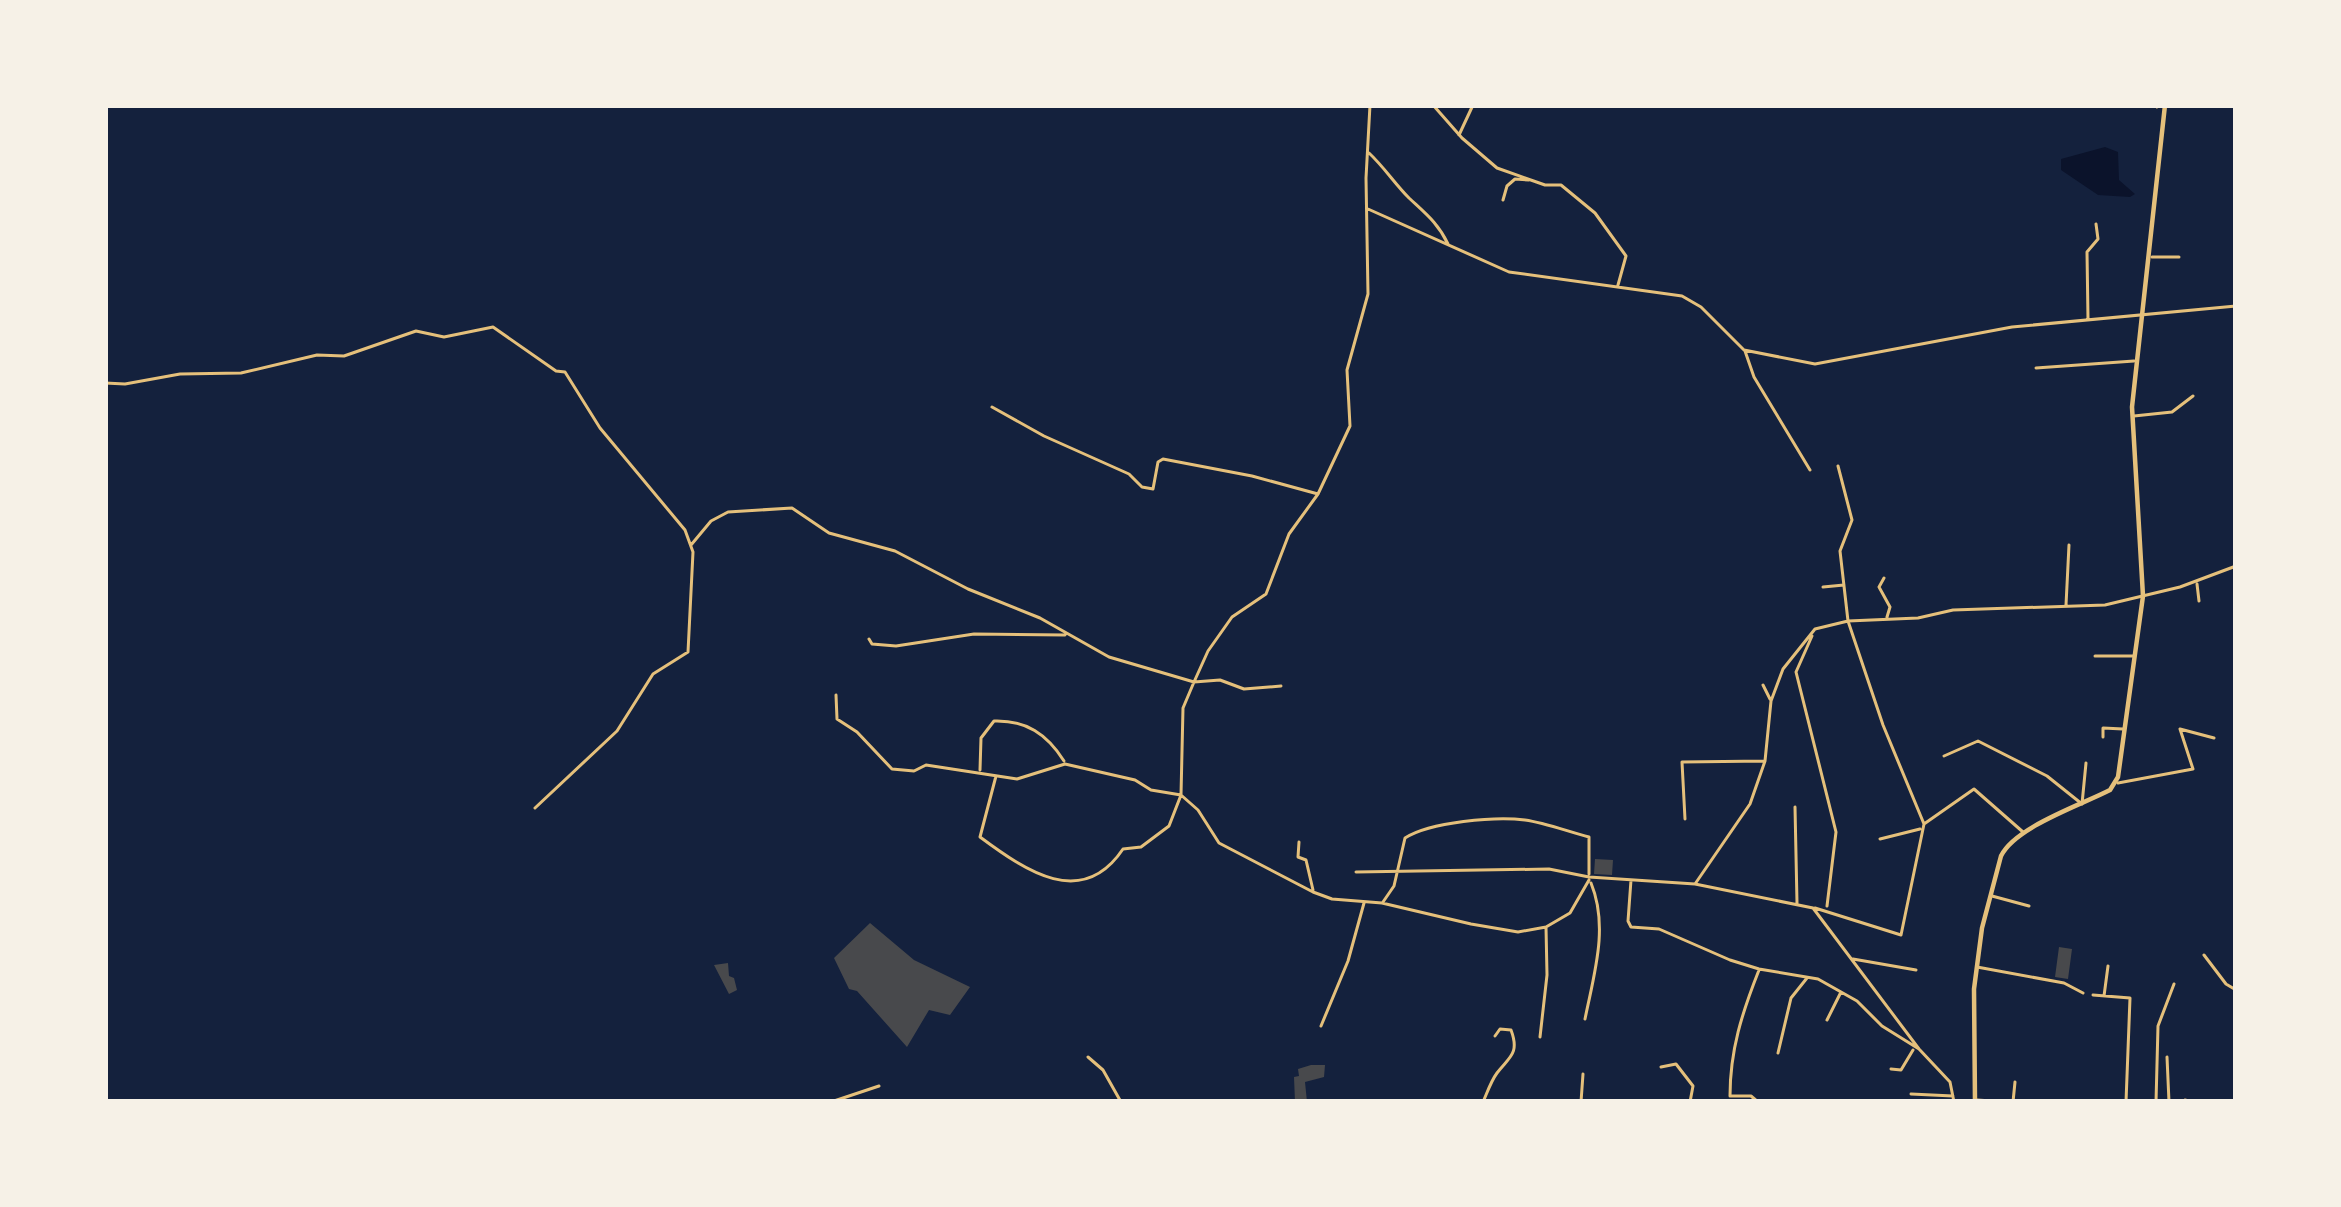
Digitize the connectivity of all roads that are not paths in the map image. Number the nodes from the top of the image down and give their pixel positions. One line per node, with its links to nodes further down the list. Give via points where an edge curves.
1 (1370, 105): 6 (street)
2 (1433, 105): 5 (street)
3 (1473, 105): 5 (street)
4 (2159, 107): 12 (street)
5 (1459, 135): 7 (street, via 1497,168)
6 (1367, 152): 9 (street); 11 (street, via 1438,223)
7 (1532, 181): 8 (street, via 1515,178); 14 (street, via 1561,185 1594,212 1626,256)
8 (1503, 200)
9 (1366, 208): 11 (street); 27 (street, via 1368,294 1347,370 1350,426)
10 (2096, 224): 17 (street, via 2098,239 2087,252)
11 (1450, 248): 14 (street, via 1509,272)
12 (2150, 257): 13 (street); 16 (street)
13 (2179, 257)
14 (1617, 288): 18 (street, via 1694,301)
15 (2236, 306): 16 (street)
16 (2143, 314): 17 (street); 19 (street)
17 (2088, 319): 18 (street, via 1840,362)
18 (1744, 350): 26 (street)
19 (2136, 361): 20 (street); 24 (street)
20 (2036, 368)
21 (105, 383): 29 (street, via 241,373 344,356 416,331 444,337 493,327 566,372 600,428 686,530)
22 (2193, 396): 24 (street, via 2172,412)
23 (992, 407): 27 (street, via 1147,489 1163,459)
24 (2132, 416): 35 (street)
25 (1838, 466): 33 (street, via 1852,520 1840,551)
26 (1810, 470)
27 (1318, 494): 45 (street, via 1289,534 1266,594 1232,617)
28 (2069, 545): 37 (street)
29 (690, 546): 41 (street, via 728,512 792,508); 63 (street, via 688,652 653,674 617,731)
30 (2236, 566): 32 (street)
31 (1884, 578): 38 (street)
32 (2196, 582): 35 (street); 36 (street)
33 (1846, 585): 34 (street); 39 (street)
34 (1823, 586)
35 (2143, 596): 37 (street); 44 (street)
36 (2199, 601)
37 (2066, 607): 38 (street)
38 (1887, 619): 39 (street)
39 (1848, 621): 40 (street); 65 (street)
40 (1815, 629): 49 (street, via 1783,669); 81 (street, via 1796,672 1836,832)
41 (1067, 635): 42 (street, via 974,634 896,646); 45 (street, via 1109,657)
42 (869, 639)
43 (2095, 656): 44 (street)
44 (2135, 656): 50 (street)
45 (1194, 682): 47 (street); 60 (street, via 1183,708)
46 (1763, 685): 49 (street)
47 (1281, 686)
48 (836, 695): 57 (street, via 837,719 892,769)
49 (1771, 701): 54 (street)
50 (2125, 729): 51 (street, via 2102,728); 59 (street)
51 (2103, 737)
52 (2214, 738): 59 (street, via 2180,729 2193,769)
53 (1944, 756): 61 (street, via 1978,741)
54 (1765, 761): 64 (street, via 1682,762); 73 (street, via 1750,804)
55 (2086, 763): 61 (street)
56 (1065, 764): 57 (street, via 1020,720 994,721 981,738); 58 (street); 60 (street)
57 (980, 772): 58 (street)
58 (996, 776): 60 (street, via 980,837 1053,879 1083,882 1108,871 1123,849 1141,848 1169,826)
59 (2116, 784): 61 (street)
60 (1181, 795): 74 (street, via 1219,843)
61 (2082, 804): 66 (street)
62 (1795, 807): 78 (street)
63 (535, 808)
64 (1685, 819)
65 (1923, 826): 66 (street, via 1974,789); 67 (street); 81 (street, via 1901,935)
66 (2024, 833): 75 (street, via 2005,847)
67 (1880, 839)
68 (1298, 842): 74 (street)
69 (1356, 872): 70 (street)
70 (1394, 872): 72 (street, via 1533,867); 72 (street, via 1414,832 1528,820 1589,837); 77 (street)
71 (1631, 878): 72 (street); 73 (street); 87 (street, via 1631,927 1660,928)
72 (1589, 879): 82 (street, via 1570,913); 96 (street, via 1600,938)
73 (1695, 884): 78 (street)
74 (1313, 892): 76 (street)
75 (1990, 896): 79 (street); 86 (street)
76 (1364, 902): 77 (street); 98 (street)
77 (1382, 903): 82 (street, via 1509,931)
78 (1796, 904): 80 (street)
79 (2029, 906)
80 (1813, 908): 81 (street); 84 (street)
81 (1827, 909)
82 (1546, 927): 100 (street)
83 (2204, 955): 92 (street)
84 (1851, 959): 88 (street); 101 (street)
85 (2108, 966): 95 (street)
86 (1977, 967): 93 (street); 112 (street)
87 (1759, 969): 89 (street); 118 (street, via 1730,1070 1730,1096)
88 (1916, 970)
89 (1807, 979): 91 (street); 102 (street, via 1791,998)
90 (2174, 983): 122 (street, via 2158,1026)
91 (1842, 990): 97 (street); 101 (street)
92 (2236, 990)
93 (2083, 994)
94 (2092, 995): 95 (street)
95 (2104, 998): 121 (street, via 2130,998)
96 (1585, 1019)
97 (1827, 1020)
98 (1322, 1026)
99 (1495, 1036): 115 (street, via 1511,1030 1515,1052)
100 (1540, 1037)
101 (1916, 1049): 106 (street, via 1901,1070); 111 (street, via 1950,1082)
102 (1778, 1053)
103 (1088, 1058): 114 (street)
104 (2167, 1058): 123 (street)
105 (1661, 1067): 117 (street, via 1676,1064 1693,1086)
106 (1892, 1069)
107 (1582, 1074): 116 (street)
108 (2014, 1082): 120 (street)
109 (879, 1086): 113 (street)
110 (1911, 1094): 111 (street)
111 (1954, 1099)
112 (1975, 1101): 119 (street)
113 (831, 1102)
114 (1120, 1102)
115 (1483, 1102)
116 (1581, 1102)
117 (1690, 1102)
118 (1759, 1102)
119 (2006, 1102)
120 (2013, 1102)
121 (2126, 1102)
122 (2156, 1102)
123 (2168, 1102)

